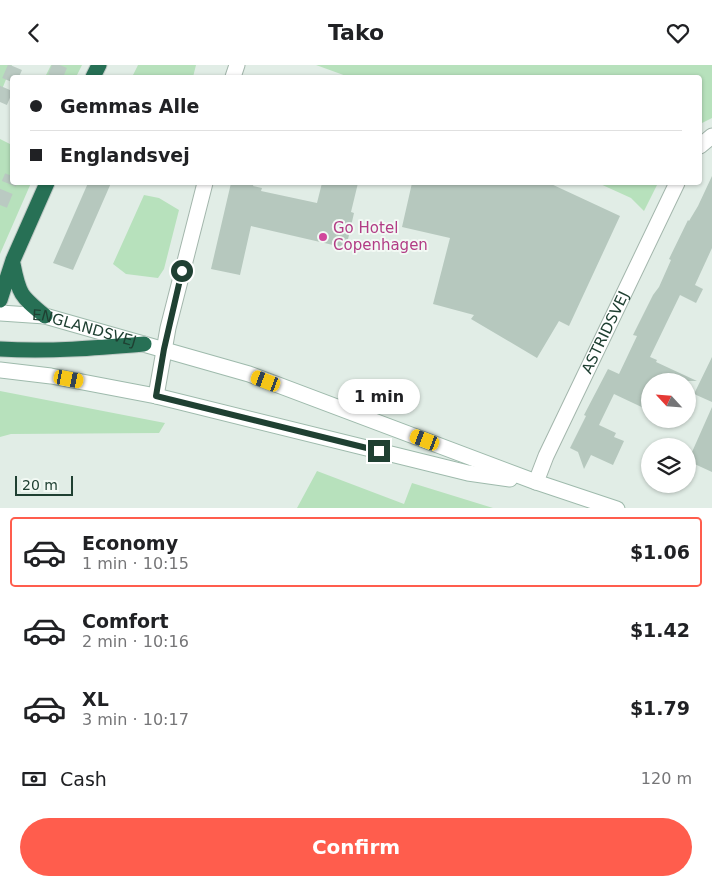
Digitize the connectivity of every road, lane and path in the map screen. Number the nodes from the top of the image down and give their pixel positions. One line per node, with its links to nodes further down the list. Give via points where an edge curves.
1 (712, 136): 2 (main road)
2 (702, 144)
3 (46, 185): 6 (highway)
4 (204, 185): 12 (main road)
5 (676, 185): 15 (main road, ASTRIDSVEJ)
6 (13, 260): 7 (highway); 9 (highway, via 17,287 26,301)
7 (0, 300)
8 (0, 313): 9 (main road, ENGLANDSVEJ)
9 (45, 316): 10 (main road, ENGLANDSVEJ)
10 (144, 343): 11 (highway, via 22,351); 12 (main road, ENGLANDSVEJ)
11 (0, 349)
12 (164, 349): 14 (main road); 15 (main road, ENGLANDSVEJ, via 248,374)
13 (0, 370): 14 (main road, ENGLANDSVEJ)
14 (156, 396): 15 (main road, ENGLANDSVEJ, via 468,473)
15 (536, 482): 16 (main road, ENGLANDSVEJ)
16 (614, 508)

